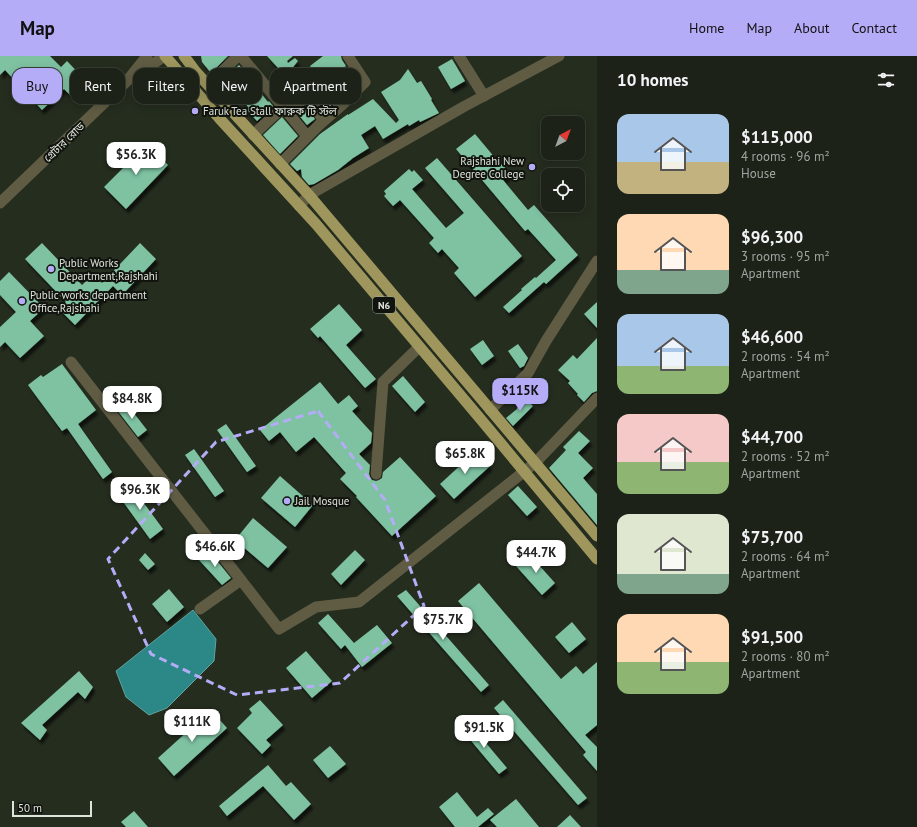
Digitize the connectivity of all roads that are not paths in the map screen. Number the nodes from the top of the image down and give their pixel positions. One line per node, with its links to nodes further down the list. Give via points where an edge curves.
1 (147, 56): 14 (street, গ্রেটার রোড)
2 (165, 56): 14 (street, গ্রেটার রোড); 25 (highway, N6)
3 (184, 56): 10 (highway, N6)
4 (194, 56): 11 (highway)
5 (238, 56): 12 (street)
6 (241, 56): 18 (street)
7 (348, 56): 19 (street, via 365,82)
8 (460, 56): 16 (street)
9 (559, 56): 16 (street)
10 (193, 68)
11 (196, 68)
12 (226, 68)
13 (199, 75): 15 (highway, N6)
14 (128, 81): 24 (street, গ্রেটার রোড)
15 (207, 84)
16 (484, 96): 23 (street)
17 (225, 104): 20 (highway, N6)
18 (285, 110): 19 (street, via 306,97); 20 (street); 21 (street)
19 (324, 120): 21 (street)
20 (253, 135): 22 (highway, N6)
21 (307, 136): 22 (street)
22 (280, 164): 23 (highway, N6)
23 (309, 196): 25 (street); 30 (highway, N6)
24 (0, 203)
25 (299, 206): 27 (highway, N6)
26 (597, 261): 30 (street, via 528,373)
27 (420, 347): 32 (highway, N6); 33 (street, via 383,382)
28 (71, 362): 36 (street)
29 (597, 398): 31 (street)
30 (490, 410): 31 (highway, N6)
31 (535, 463): 32 (street); 34 (highway, N6)
32 (524, 472): 35 (highway, N6); 36 (street, via 359,602 316,607 279,629)
33 (376, 474)
34 (597, 536)
35 (597, 559)
36 (241, 580): 37 (street)
37 (200, 609)

